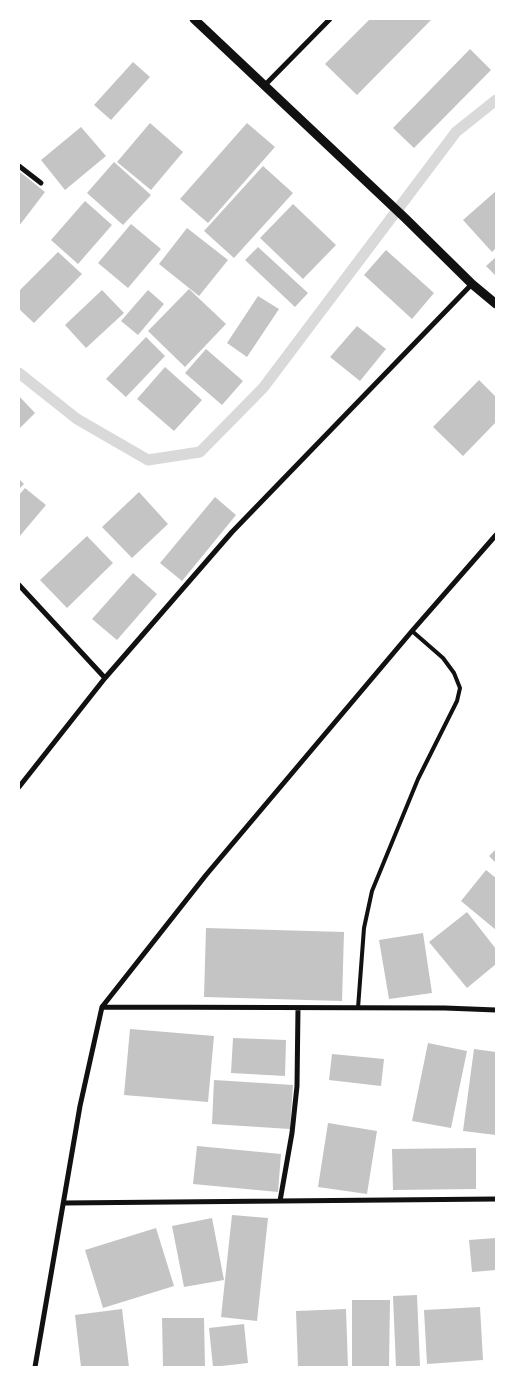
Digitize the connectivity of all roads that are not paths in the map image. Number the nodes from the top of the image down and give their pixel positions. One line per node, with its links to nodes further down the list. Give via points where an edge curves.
1 (194, 19): 3 (street)
2 (330, 19): 3 (street)
3 (265, 85): 6 (street)
4 (19, 166): 5 (street)
5 (41, 183)
6 (472, 284): 7 (street); 11 (street, via 232,532)
7 (496, 304)
8 (496, 535): 10 (street)
9 (19, 585): 11 (street)
10 (412, 631): 13 (street, via 206,875); 15 (lane, via 443,658 460,688 372,891 364,928)
11 (105, 678): 12 (street)
12 (19, 788)
13 (102, 1007): 14 (street); 19 (street, via 80,1106)
14 (298, 1008): 15 (street); 18 (street, via 296,1096)
15 (358, 1008): 16 (street)
16 (496, 1010)
17 (496, 1199): 18 (street)
18 (280, 1201): 19 (street)
19 (64, 1203): 20 (street)
20 (35, 1367)

